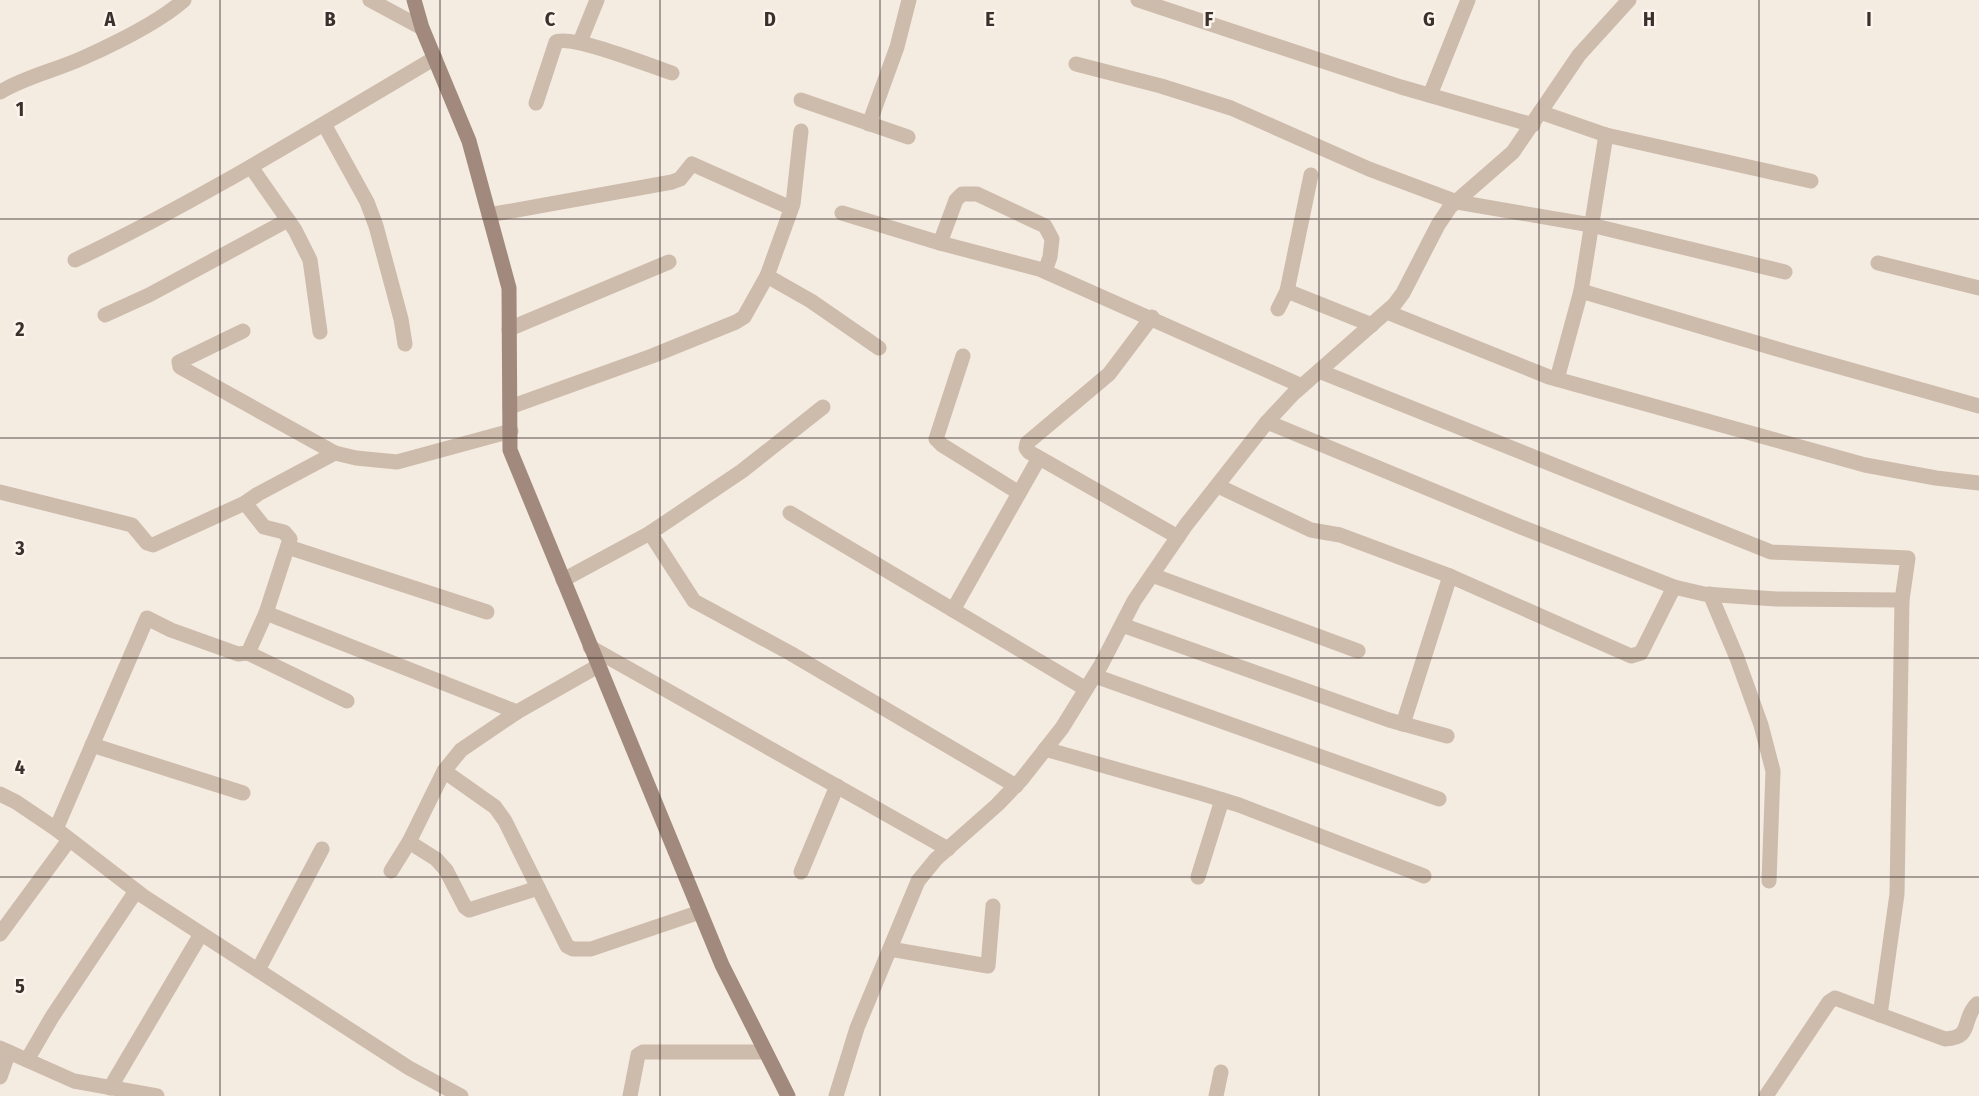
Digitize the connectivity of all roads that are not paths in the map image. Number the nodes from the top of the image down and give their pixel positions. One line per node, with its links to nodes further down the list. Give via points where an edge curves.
1 (184, 0): 14 (street, via 167,15 85,57)
2 (370, 0): 9 (street)
3 (414, 0): 9 (main road)
4 (597, 0): 10 (street)
5 (909, 0): 20 (street, via 897,47)
6 (1137, 0): 15 (street)
7 (1467, 0): 15 (street)
8 (1629, 0): 18 (street, via 1579,55)
9 (422, 28): 11 (main road)
10 (580, 42): 13 (street); 17 (street, via 556,42)
11 (435, 58): 19 (street); 30 (main road, via 469,141)
12 (1076, 64): 27 (street, via 1231,108 1369,169)
13 (672, 73)
14 (0, 92)
15 (1430, 95): 18 (street)
16 (801, 100): 20 (street)
17 (536, 103)
18 (1536, 118): 22 (street); 27 (street, via 1513,152)
19 (324, 124): 24 (street); 51 (street, via 370,210)
20 (869, 124): 23 (street)
21 (801, 131): 28 (street)
22 (1606, 135): 26 (street); 32 (street)
23 (909, 137)
24 (251, 167): 31 (street); 34 (street)
25 (1311, 175): 41 (street)
26 (1811, 181)
27 (1457, 202): 32 (street); 44 (street, via 1438,225 1403,293)
28 (791, 208): 30 (street, via 692,164 680,179 672,182); 39 (street)
29 (842, 213): 33 (street)
30 (489, 215): 48 (main road, via 509,288)
31 (288, 220): 45 (street); 50 (street, via 310,260)
32 (1590, 225): 38 (street); 42 (street)
33 (940, 243): 37 (street); 37 (street, via 956,200 962,194 977,194 1045,226 1052,239)
34 (75, 260)
35 (669, 262): 48 (street)
36 (1878, 263): 40 (street)
37 (1045, 271): 46 (street)
38 (1785, 272)
39 (767, 276): 52 (street); 58 (street, via 744,317 736,322)
40 (1979, 288)
41 (1287, 291): 43 (street); 47 (street)
42 (1581, 291): 55 (street); 57 (street)
43 (1278, 309)
44 (1387, 312): 47 (street); 55 (street)
45 (105, 315)
46 (1152, 317): 56 (street); 63 (street, via 1109,374 1027,443 1029,452)
47 (1372, 325): 54 (street)
48 (509, 329): 58 (main road)
49 (243, 331): 62 (street, via 179,362 180,367)
50 (320, 332)
51 (405, 344)
52 (879, 348)
53 (963, 356): 67 (street, via 936,439)
54 (1319, 371): 56 (street); 78 (street, via 1771,552 1908,558)
55 (1557, 379): 64 (street, via 1865,465)
56 (1302, 386): 60 (street)
57 (1979, 406)
58 (510, 407): 61 (main road)
59 (823, 407): 70 (street, via 742,471)
60 (1267, 422): 65 (street); 76 (street)
61 (511, 430): 62 (street, via 397,462); 75 (main road, via 510,450)
62 (335, 453): 68 (street)
63 (1039, 458): 67 (street); 71 (street)
64 (1979, 483)
65 (1218, 486): 71 (street); 74 (street, via 1311,530 1341,535)
66 (0, 492): 68 (street, via 132,525 153,545)
67 (1019, 493): 79 (street)
68 (245, 503): 72 (street, via 264,527 284,532 290,539)
69 (790, 513): 79 (street)
70 (650, 533): 75 (street); 96 (street, via 694,601)
71 (1178, 537): 73 (street)
72 (288, 547): 80 (street); 81 (street)
73 (1152, 575): 82 (street); 84 (street)
74 (1450, 576): 76 (street, via 1631,656 1641,653); 90 (street)
75 (563, 580): 83 (main road)
76 (1674, 587): 77 (street)
77 (1710, 594): 78 (street); 110 (street, via 1761,725 1773,771)
78 (1902, 600): 120 (street, via 1897,894)
79 (953, 610): 87 (street)
80 (487, 612)
81 (266, 613): 85 (street); 89 (street)
82 (1122, 625): 87 (street); 90 (street)
83 (590, 647): 86 (main road); 95 (street)
84 (1358, 651)
85 (248, 653): 88 (street); 92 (street, via 238,654 147,618)
86 (598, 666): 89 (street); 114 (main road)
87 (1090, 682): 93 (street); 99 (street)
88 (347, 701)
89 (517, 712): 94 (street, via 461,750)
90 (1402, 724): 91 (street)
91 (1447, 736)
92 (92, 746): 97 (street); 101 (street)
93 (1045, 749): 96 (street); 100 (street)
94 (444, 771): 103 (street); 111 (street, via 495,807)
95 (837, 786): 105 (street); 107 (street)
96 (1016, 786): 105 (street)
97 (243, 793)
98 (0, 794): 101 (street)
99 (1439, 799)
100 (1222, 800): 108 (street); 109 (street)
101 (56, 829): 102 (street)
102 (69, 840): 112 (street); 115 (street)
103 (409, 842): 106 (street); 111 (street, via 446,870 469,910)
104 (322, 849): 118 (street)
105 (948, 849): 117 (street, via 918,881)
106 (391, 871)
107 (801, 872)
108 (1424, 876)
109 (1198, 877)
110 (1769, 881)
111 (538, 888): 114 (street, via 567,946 573,949 591,949)
112 (136, 891): 116 (street); 123 (street)
113 (993, 906): 117 (street, via 988,966)
114 (700, 912): 122 (main road)
115 (0, 934)
116 (201, 934): 118 (street); 126 (street)
117 (890, 949): 132 (street, via 857,1028)
118 (258, 970): 129 (street, via 409,1068)
119 (1979, 1005): 120 (street, via 1972,1009 1964,1033 1955,1039 1945,1039)
120 (1880, 1015): 134 (street, via 1835,998 1828,1002)
121 (5, 1050): 123 (street); 125 (street)
122 (765, 1052): 130 (street, via 643,1052 638,1055); 131 (main road)
123 (27, 1060): 127 (street, via 74,1081)
124 (1221, 1072): 133 (street)
125 (0, 1077)
126 (110, 1088): 127 (street); 128 (street)
127 (82, 1089)
128 (158, 1096)
129 (461, 1096)
130 (630, 1096)
131 (788, 1096)
132 (836, 1096)
133 (1216, 1096)
134 (1766, 1096)

